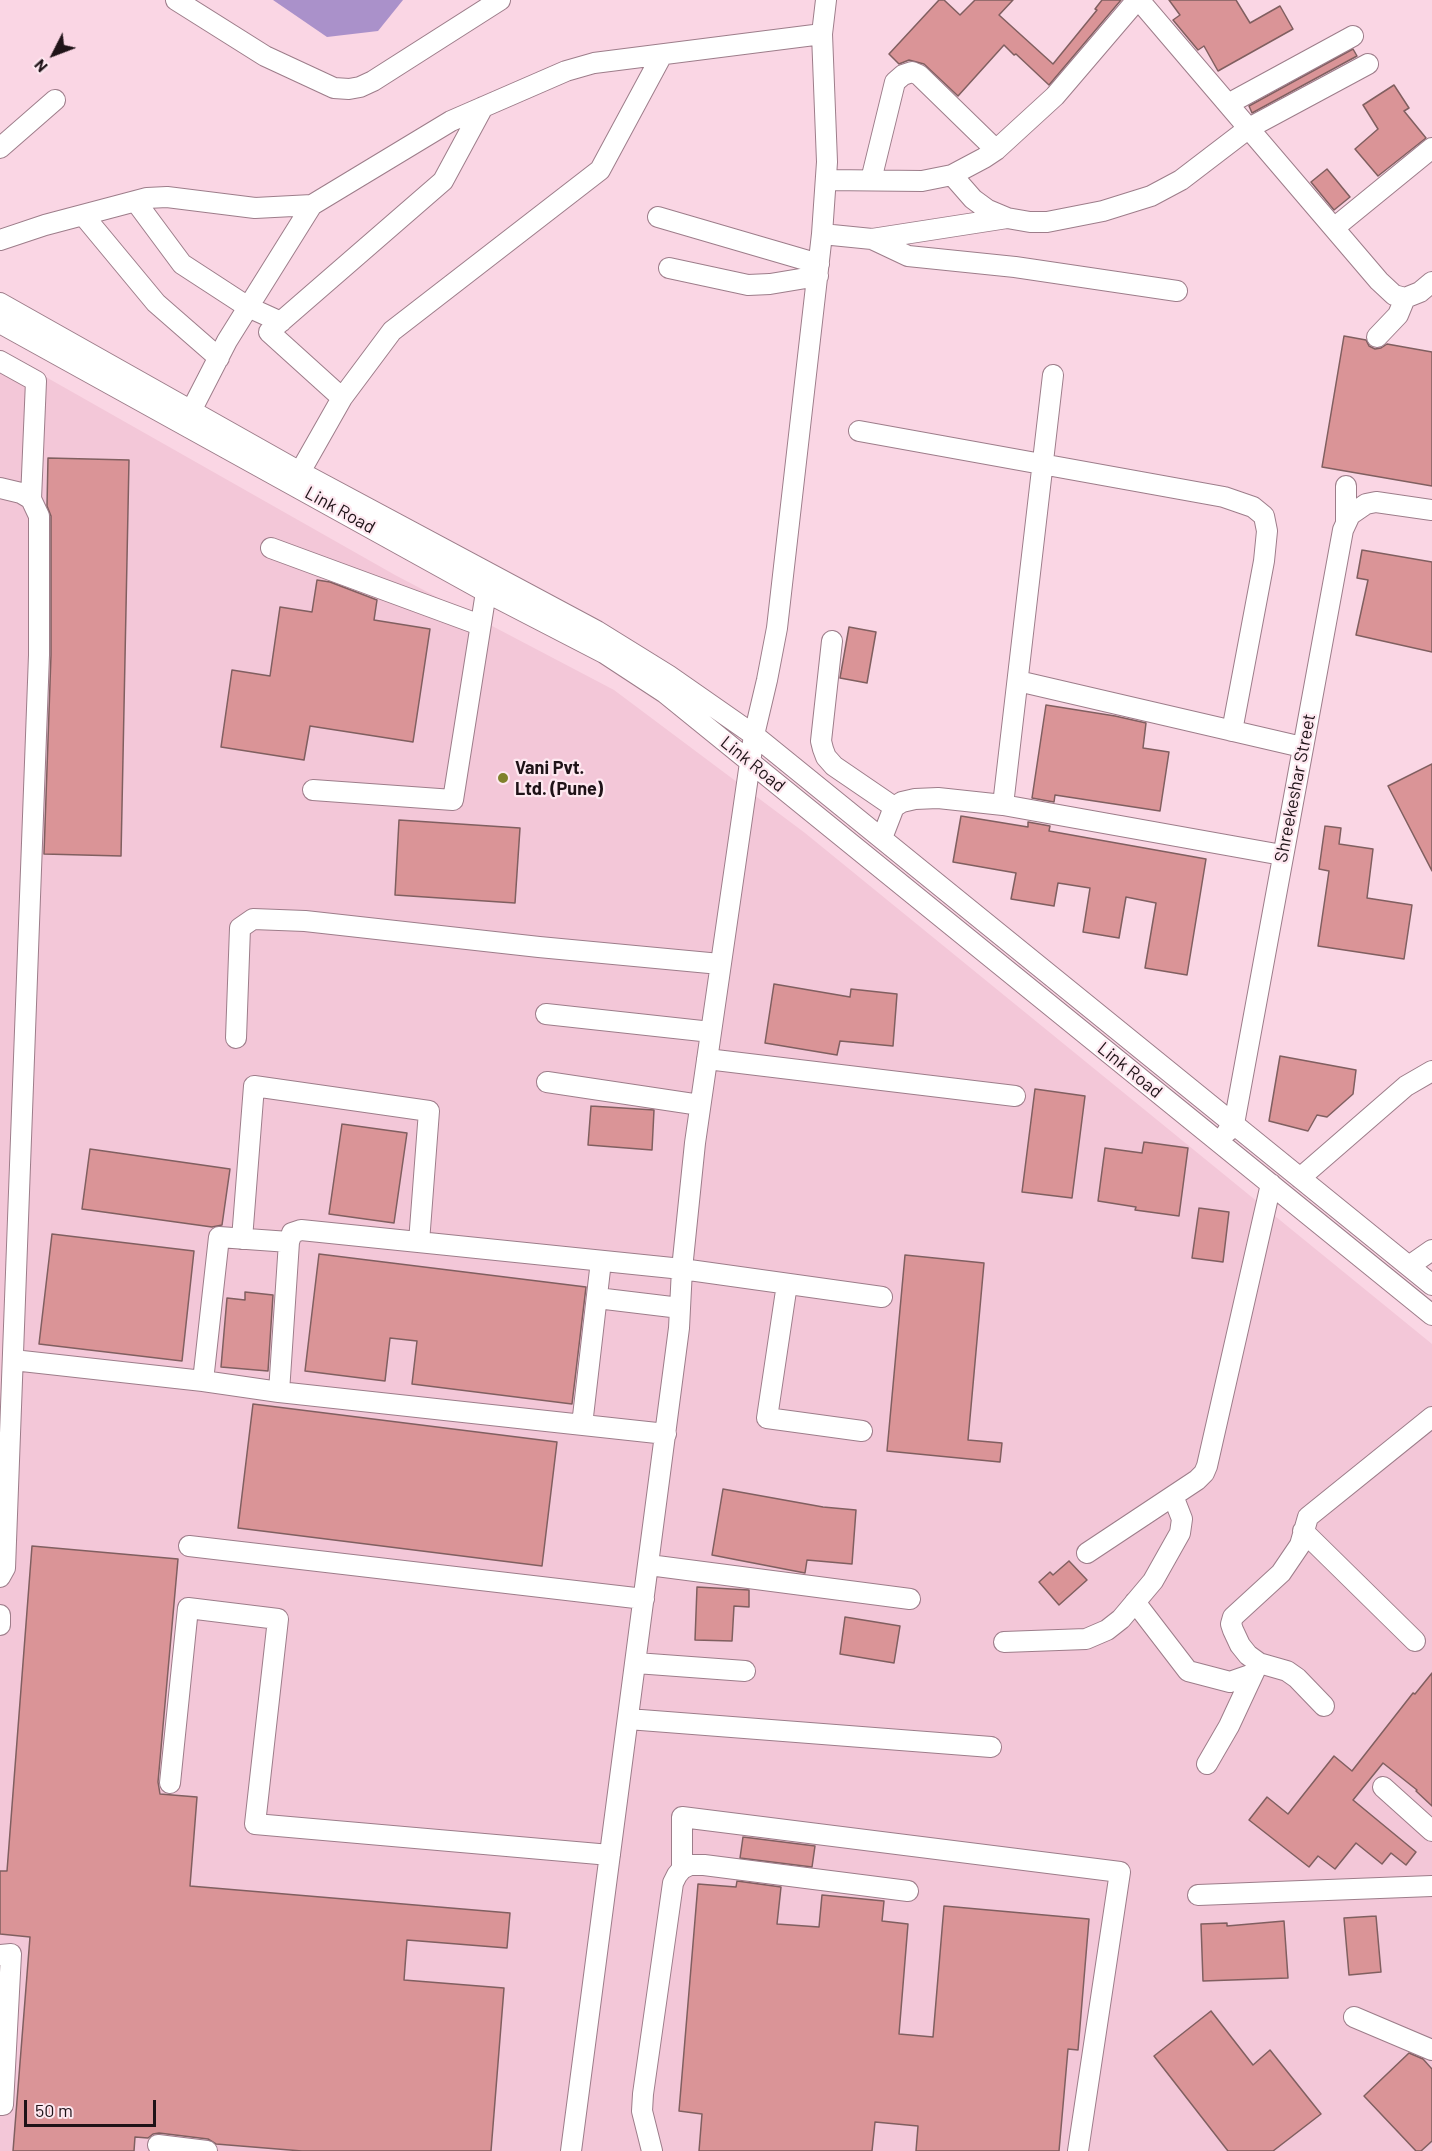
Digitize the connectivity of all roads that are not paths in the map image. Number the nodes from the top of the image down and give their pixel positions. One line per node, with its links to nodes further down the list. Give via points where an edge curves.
1 (176, 0): 2 (street, via 265,56 334,88 349,89 373,81)
2 (500, 0)
3 (826, 0): 5 (street)
4 (1138, 0): 10 (street); 15 (street, via 1055,96)
5 (822, 34): 7 (street); 17 (street)
6 (1353, 36): 10 (street)
7 (662, 55): 11 (street, via 566,70); 41 (street, via 600,170 392,331)
8 (1368, 64): 12 (street)
9 (55, 100): 13 (street)
10 (1228, 104): 12 (street)
11 (483, 107): 20 (street, via 451,121); 35 (street, via 443,181)
12 (1249, 128): 23 (street, via 1200,168 1151,196 1064,220); 24 (street)
13 (0, 148)
14 (1432, 148): 24 (street)
15 (996, 150): 16 (street); 18 (street, via 912,72 895,82)
16 (952, 175): 18 (street, via 922,181); 23 (street, via 973,199)
17 (826, 180): 18 (street); 25 (street)
18 (872, 180)
19 (135, 202): 20 (street, via 167,197 255,208); 21 (street); 34 (street, via 182,264)
20 (312, 205): 34 (street)
21 (83, 215): 27 (street); 38 (street, via 156,303)
22 (658, 218): 29 (street)
23 (1007, 219): 26 (street)
24 (1334, 228): 32 (street, via 1379,281 1394,295)
25 (822, 234): 26 (street); 29 (street)
26 (872, 239): 31 (street, via 908,256)
27 (0, 240)
28 (669, 268): 29 (street, via 748,285 770,285)
29 (818, 270): 57 (street, via 777,628)
30 (1432, 282): 32 (street)
31 (1177, 291)
32 (1405, 298): 37 (street, via 1392,324)
33 (0, 303): 42 (street, Link Road)
34 (248, 307): 35 (street); 38 (street)
35 (281, 322): 41 (street, via 269,332)
36 (0, 323): 45 (street, Link Road)
37 (1377, 337)
38 (219, 358): 42 (street)
39 (0, 361): 48 (street, via 36,381)
40 (1053, 375): 44 (street)
41 (342, 398): 45 (street)
42 (191, 411): 45 (street, Link Road)
43 (859, 431): 44 (street)
44 (1042, 465): 55 (street); 56 (street, via 1224,497 1253,507 1264,516 1264,561)
45 (299, 479): 52 (street, Link Road); 57 (street, Link Road, via 597,630)
46 (1346, 486): 50 (street, Shreekeshar Street)
47 (0, 488): 48 (street)
48 (31, 499): 91 (street, via 39,516 39,655)
49 (1432, 510): 50 (street, via 1376,502 1359,507)
50 (1346, 522): 58 (street, Shreekeshar Street)
51 (271, 548): 53 (street)
52 (486, 592): 53 (street); 59 (street, Link Road, via 604,653 665,693)
53 (480, 625): 60 (street, via 453,800)
54 (832, 641): 62 (street, via 823,749 834,766)
55 (1018, 681): 56 (street); 61 (street)
56 (1232, 730): 58 (street)
57 (754, 735): 59 (street); 63 (street, Link Road)
58 (1302, 747): 64 (street, Shreekeshar Street)
59 (751, 762): 65 (street); 75 (street, Link Road)
60 (314, 790)
61 (1003, 805): 62 (street, via 938,798 915,799); 64 (street)
62 (894, 807): 63 (street)
63 (882, 838): 74 (street, Link Road)
64 (1282, 855): 74 (street, Shreekeshar Street)
65 (720, 964): 67 (street); 68 (street, via 253,919 240,928)
66 (546, 1014): 67 (street)
67 (711, 1032): 69 (street)
68 (236, 1038)
69 (707, 1059): 72 (street); 73 (street)
70 (1432, 1071): 76 (street, via 1406,1086)
71 (547, 1082): 73 (street)
72 (1015, 1096)
73 (700, 1105): 84 (street)
74 (1234, 1124): 75 (street, Shreekeshar Street); 76 (street, Link Road)
75 (1219, 1142): 77 (street, Link Road)
76 (1300, 1178): 83 (street, Link Road)
77 (1271, 1184): 90 (street, Link Road); 98 (street, via 1207,1466 1197,1480)
78 (242, 1239): 79 (street); 80 (street, via 254,1086 429,1111); 92 (street, via 219,1237)
79 (289, 1242): 80 (street, via 292,1233 301,1230); 93 (street)
80 (419, 1242): 82 (street)
81 (1432, 1250): 83 (street)
82 (601, 1261): 84 (street); 88 (street)
83 (1408, 1266): 86 (street, Link Road)
84 (682, 1269): 85 (street); 89 (street)
85 (787, 1284): 87 (street); 96 (street, via 767,1418)
86 (1432, 1285)
87 (882, 1297)
88 (597, 1298): 89 (street); 95 (street)
89 (680, 1308): 97 (street)
90 (1432, 1315)
91 (13, 1360): 92 (street); 103 (street, via 4,1568)
92 (203, 1381): 93 (street)
93 (279, 1392): 95 (street)
94 (1432, 1417): 99 (street, via 1308,1517)
95 (582, 1425): 97 (street)
96 (862, 1431)
97 (666, 1434): 102 (street)
98 (1173, 1496): 101 (street); 106 (street, via 1182,1520 1180,1533 1153,1581)
99 (1303, 1531): 109 (street); 112 (street, via 1300,1545 1281,1573 1233,1617 1231,1624 1240,1645)
100 (189, 1546): 104 (street)
101 (1087, 1553)
102 (649, 1564): 104 (street); 105 (street)
103 (0, 1577)
104 (644, 1599): 111 (street)
105 (910, 1599)
106 (1135, 1602): 110 (street, via 1121,1619 1095,1637); 112 (street, via 1188,1671 1230,1682)
107 (0, 1616): 108 (street)
108 (0, 1626)
109 (1415, 1641)
110 (1004, 1642)
111 (636, 1663): 113 (street); 115 (street)
112 (1256, 1669): 114 (street, via 1287,1671); 117 (street)
113 (745, 1671)
114 (1324, 1706)
115 (628, 1719): 116 (street); 121 (street)
116 (992, 1747)
117 (1207, 1764)
118 (170, 1783): 121 (street, via 188,1608 278,1619 255,1824)
119 (1383, 1787): 120 (street)
120 (1432, 1831)
121 (610, 1854): 132 (street)
122 (682, 1869): 124 (street, via 704,1865); 133 (street, via 673,1883 643,2094 642,2111); 134 (street, via 682,1817 1120,1872)
123 (1432, 1886): 125 (street)
124 (908, 1891)
125 (1198, 1895)
126 (0, 1955): 129 (street, via 11,1954)
127 (1354, 2017): 128 (street)
128 (1432, 2050)
129 (0, 2105)
130 (158, 2145): 131 (street)
131 (207, 2151)
132 (570, 2151)
133 (652, 2151)
134 (1078, 2151)

